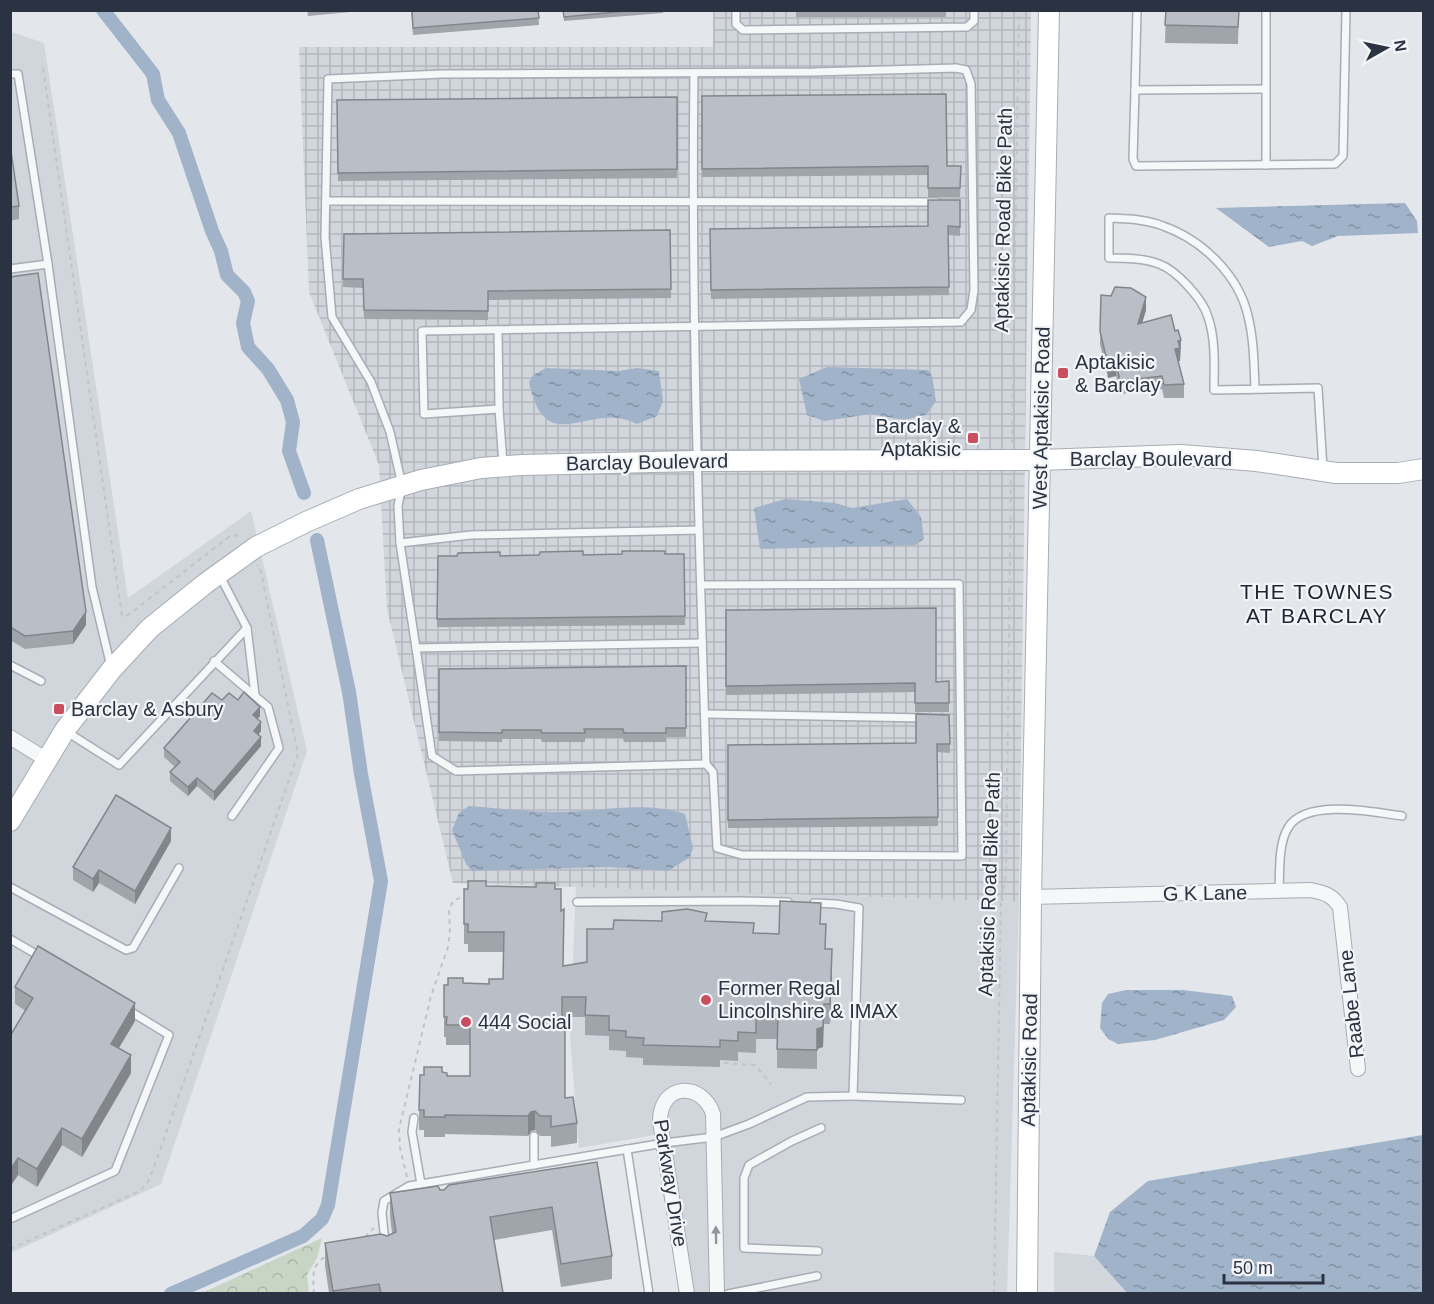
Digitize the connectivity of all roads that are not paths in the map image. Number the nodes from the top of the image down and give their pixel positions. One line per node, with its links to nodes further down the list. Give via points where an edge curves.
1 (736, 10): 2 (lane, via 736,24 743,30 967,27 974,21)
2 (974, 10)
3 (1049, 10): 24 (street, West Aptakisic Road)
4 (1137, 10): 10 (lane)
5 (1266, 10): 9 (lane)
6 (1346, 10): 11 (lane, via 1344,156 1335,164)
7 (694, 73): 12 (lane, via 442,74 328,79); 13 (lane); 16 (lane, via 966,70 971,84)
8 (10, 74): 17 (lane, via 18,74)
9 (1265, 89): 10 (lane); 11 (lane)
10 (1135, 90): 11 (lane, via 1136,166)
11 (1266, 165)
12 (326, 201): 13 (lane); 28 (lane, via 332,317 371,382 390,432)
13 (692, 202): 14 (lane); 19 (lane)
14 (949, 202)
15 (961, 202): 16 (lane)
16 (973, 202): 19 (lane, via 974,290 971,310 961,322)
17 (48, 264): 18 (lane); 38 (lane, via 92,587)
18 (10, 269)
19 (696, 327): 20 (lane); 23 (lane)
20 (498, 330): 22 (lane); 22 (lane, via 422,331 424,414)
21 (1255, 389): 21 (lane, via 1214,390 1208,315 1192,289 1160,264 1108,258 1109,218 1164,226 1217,261 1236,284 1248,314); 27 (lane, via 1318,388)
22 (499, 409): 25 (lane)
23 (696, 460): 24 (street, Barclay Boulevard); 25 (street, Barclay Boulevard); 29 (lane)
24 (1040, 460): 27 (street, Barclay Boulevard, via 1181,455); 52 (street, West Aptakisic Road)
25 (503, 466): 28 (street, Barclay Boulevard)
26 (1424, 469): 27 (street, Barclay Boulevard, via 1398,473)
27 (1323, 471)
28 (402, 485): 30 (lane, via 398,506); 31 (street, Barclay Boulevard, via 306,522 256,547)
29 (699, 530): 30 (lane, via 471,535); 32 (lane)
30 (400, 543): 35 (lane)
31 (219, 574): 33 (lane); 38 (street, Barclay Boulevard, via 150,628)
32 (701, 585): 34 (lane); 44 (lane, via 959,584)
33 (247, 628): 36 (lane); 40 (lane)
34 (702, 643): 35 (lane); 41 (lane)
35 (416, 648): 48 (lane, via 432,756 456,771)
36 (214, 661): 40 (lane); 45 (lane, via 119,765)
37 (10, 665): 39 (lane)
38 (112, 669): 45 (street, Barclay Boulevard)
39 (41, 681)
40 (255, 695): 49 (lane, via 268,707 279,748)
41 (705, 714): 42 (lane); 48 (lane)
42 (937, 718)
43 (949, 718): 44 (lane)
44 (960, 718): 48 (lane, via 962,856 742,855 717,848 713,772)
45 (65, 730): 47 (street, Barclay Boulevard)
46 (10, 737): 47 (street)
47 (47, 760): 51 (street, Barclay Boulevard)
48 (706, 764)
49 (232, 816)
50 (1402, 816): 55 (lane, via 1334,809 1296,819 1285,834)
51 (10, 821)
52 (1034, 826): 56 (street, Aptakisic Road)
53 (179, 868): 54 (lane, via 133,948 126,950)
54 (10, 887)
55 (1279, 891): 56 (street, G K Lane); 59 (street, G K Lane, via 1311,890 1334,898 1340,907)
56 (1031, 897): 83 (street, Aptakisic Road)
57 (578, 902): 63 (lane, via 741,900 859,908)
58 (10, 939): 60 (lane)
59 (1344, 940): 62 (street, Raabe Lane)
60 (50, 963)
61 (119, 1005): 75 (lane, via 169,1035 115,1171)
62 (1358, 1069)
63 (853, 1096): 64 (lane); 68 (lane, via 807,1097)
64 (962, 1100)
65 (414, 1118): 73 (lane, via 412,1132)
66 (822, 1128): 76 (lane, via 749,1165 744,1178 744,1248)
67 (534, 1136): 71 (lane)
68 (714, 1137): 69 (lane); 69 (street, Parkway Drive, via 713,1114 705,1098 680,1091 664,1101 660,1109); 81 (street, Parkway Drive, one-way to 68)
69 (664, 1143): 70 (lane); 80 (street, Parkway Drive)
70 (627, 1149): 71 (lane); 79 (lane)
71 (534, 1165): 72 (lane)
72 (444, 1180): 73 (lane); 74 (lane)
73 (421, 1184): 77 (lane, via 409,1186 384,1201)
74 (441, 1190)
75 (10, 1219)
76 (818, 1251)
77 (386, 1254)
78 (817, 1276): 82 (lane)
79 (649, 1293)
80 (687, 1293)
81 (717, 1293)
82 (728, 1293)
83 (1027, 1293)

